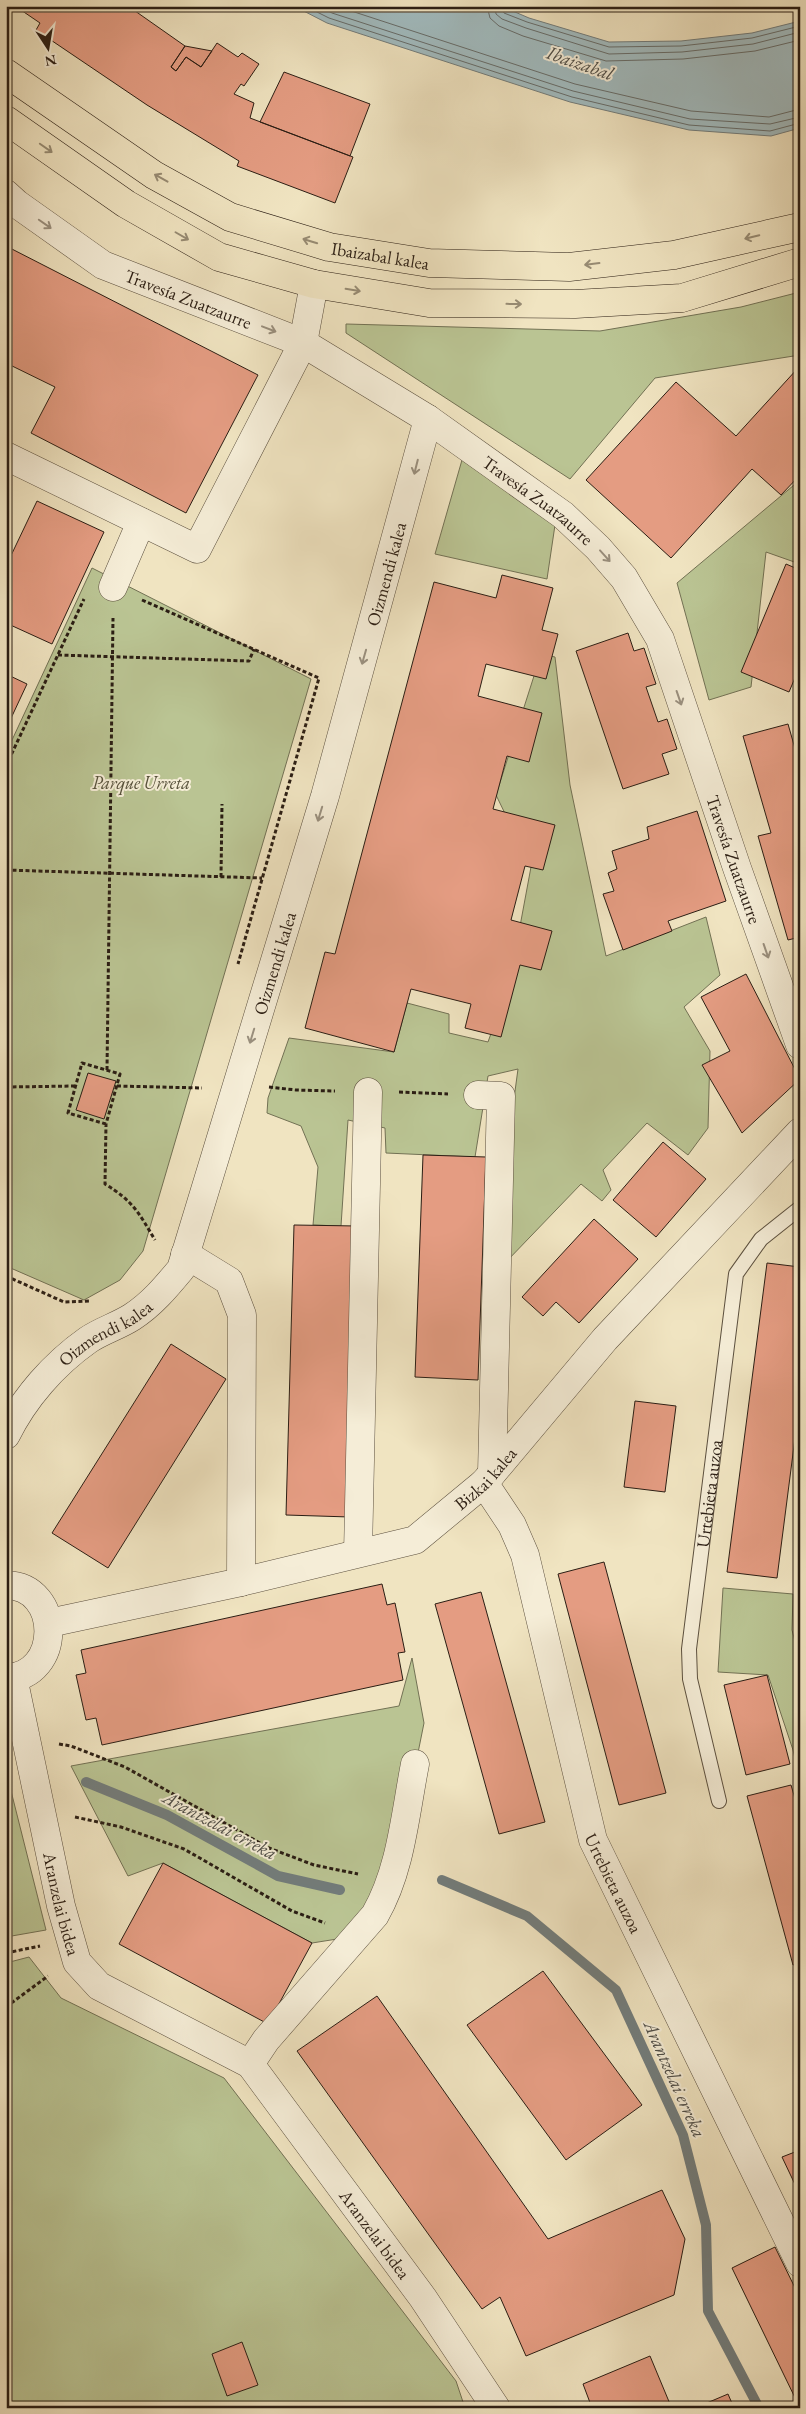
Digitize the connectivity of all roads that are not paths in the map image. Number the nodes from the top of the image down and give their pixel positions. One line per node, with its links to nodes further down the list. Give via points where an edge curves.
1 (6, 72): 4 (highway, Ibaizabal kalea, one-way to 1, via 674,255 569,267 429,263 328,246 230,217 154,175)
2 (6, 120): 6 (highway, one-way to 6, via 126,204 219,257)
3 (6, 194): 7 (street, Travesía Zuatzaurre, one-way to 7, via 103,265)
4 (800, 227)
5 (800, 262): 6 (highway, one-way to 5, via 429,303 575,304 682,298)
6 (314, 284): 7 (street)
7 (303, 342): 8 (street, Travesía Zuatzaurre); 10 (street, via 197,549)
8 (428, 420): 12 (street, Travesía Zuatzaurre, one-way to 12, via 563,515 598,548 627,582 660,639); 17 (street, Oizmendi kalea, one-way to 17, via 325,796)
9 (6, 456): 10 (street)
10 (141, 522): 11 (street)
11 (113, 587)
12 (800, 1045)
13 (355, 1092): 20 (street)
14 (478, 1095): 19 (street, via 501,1096)
15 (800, 1132): 19 (street, Bizkai kalea, via 605,1339)
16 (800, 1208): 26 (lane, Urtebieta auzoa, via 761,1239 736,1274 688,1649 690,1679)
17 (185, 1254): 18 (street, Oizmendi kalea, via 181,1268 159,1296 132,1317 88,1340 45,1378 18,1412); 21 (street, via 228,1281 242,1315)
18 (6, 1435)
19 (488, 1478): 20 (street, Bizkai kalea, via 414,1540); 28 (street, Urtebieta auzoa, via 525,1555 593,1840)
20 (358, 1553): 21 (street, Bizkai kalea)
21 (241, 1582): 23 (street, Bizkai kalea)
22 (6, 1585): 23 (street, via 24,1589 36,1598 45,1609)
23 (49, 1623): 24 (street, via 50,1638 38,1663 27,1672)
24 (10, 1677): 27 (street, Aranzelai bidea, via 61,1906 77,1962 99,1986)
25 (415, 1764): 27 (street, via 387,1894 375,1915 266,2040)
26 (719, 1801)
27 (250, 2064): 29 (street, Aranzelai bidea, via 423,2298)
28 (800, 2263)
29 (496, 2408)

